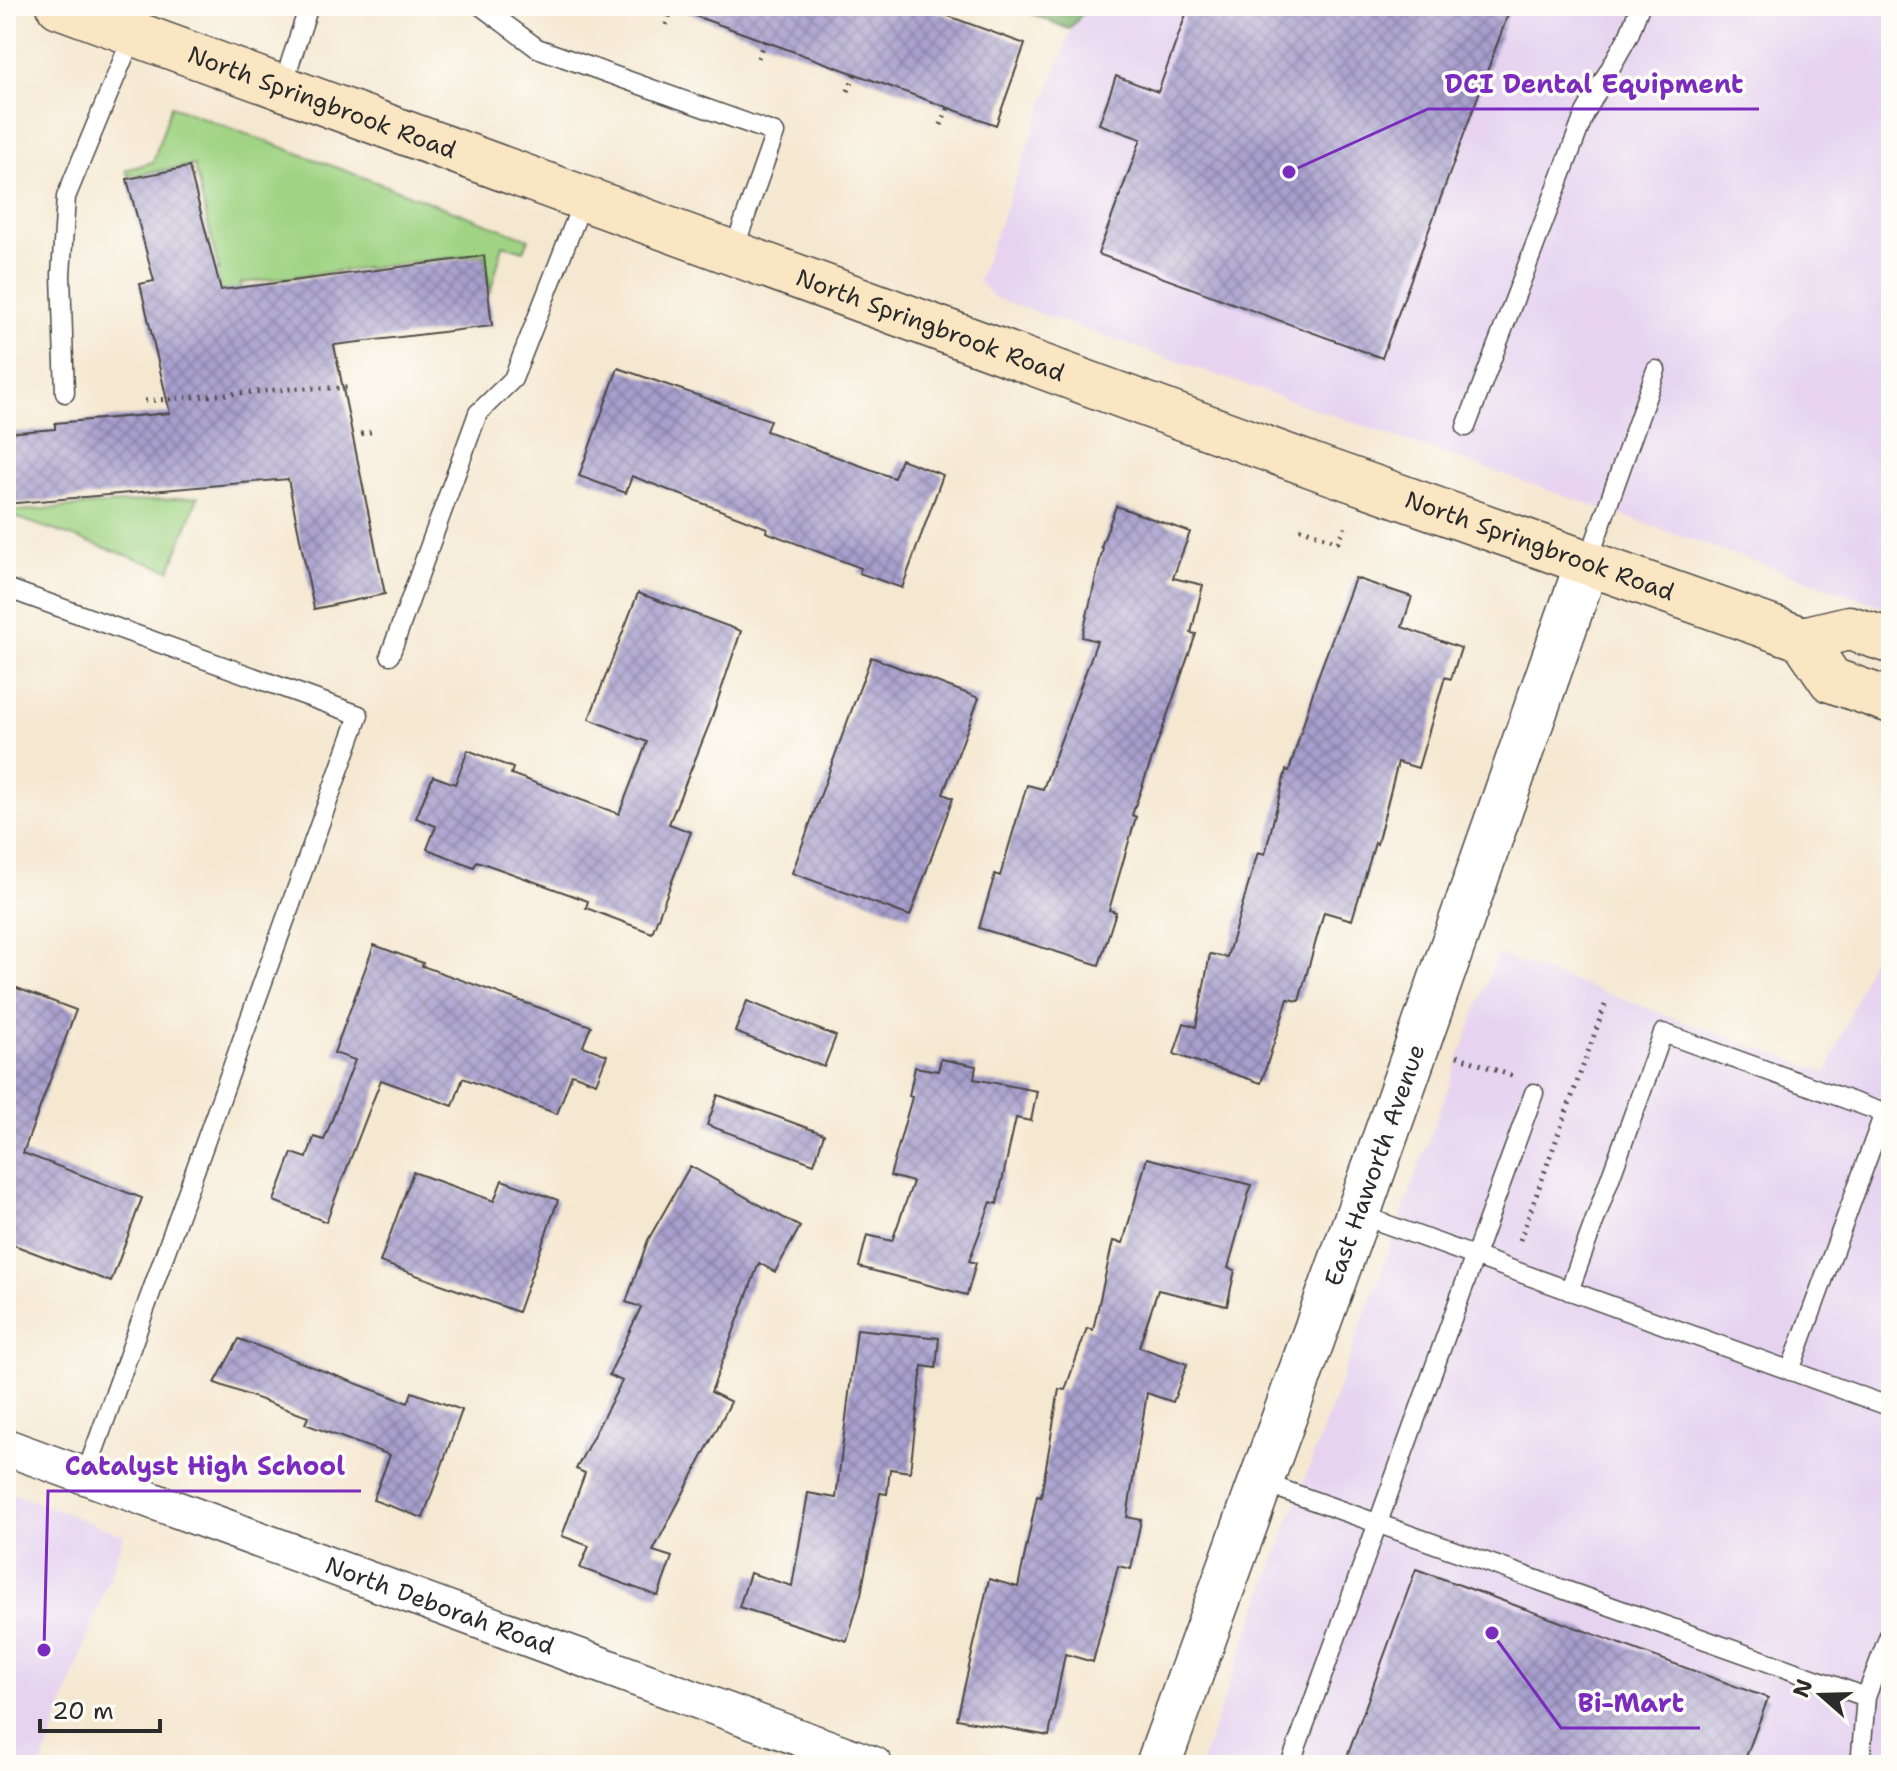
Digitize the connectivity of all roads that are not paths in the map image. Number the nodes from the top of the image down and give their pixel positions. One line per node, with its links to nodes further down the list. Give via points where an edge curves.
1 (59, 6): 5 (main road, North Springbrook Road)
2 (309, 6): 6 (lane)
3 (481, 6): 8 (lane, via 537,48 775,133)
4 (1640, 6): 11 (lane, via 1585,113)
5 (133, 35): 6 (main road, North Springbrook Road); 10 (lane, via 66,197 61,275)
6 (281, 90): 7 (main road, North Springbrook Road)
7 (583, 201): 8 (main road, North Springbrook Road); 16 (lane, via 513,379 478,413)
8 (732, 255): 12 (main road, North Springbrook Road)
9 (1656, 370): 12 (lane)
10 (65, 393)
11 (1466, 427)
12 (1587, 564): 14 (main road, North Springbrook Road); 19 (street, East Haworth Avenue)
13 (6, 588): 25 (lane, via 359,715)
14 (1803, 639): 15 (main road, via 1849,628); 17 (main road, via 1831,680)
15 (1891, 641)
16 (390, 655)
17 (1891, 701)
18 (1534, 1093): 20 (lane)
19 (1358, 1214): 20 (lane); 26 (street, East Haworth Avenue)
20 (1477, 1258): 21 (lane); 27 (lane)
21 (1569, 1291): 22 (lane); 22 (lane, via 1663,1033 1857,1103 1884,1113)
22 (1790, 1371): 23 (lane)
23 (1891, 1407)
24 (6, 1447): 25 (street, North Deborah Road)
25 (85, 1476): 30 (street, North Deborah Road)
26 (1261, 1482): 27 (lane); 31 (street, East Haworth Avenue)
27 (1380, 1524): 29 (lane); 32 (lane)
28 (1891, 1630): 29 (lane)
29 (1866, 1697): 33 (lane)
30 (874, 1765)
31 (1158, 1765)
32 (1290, 1765)
33 (1860, 1765)

